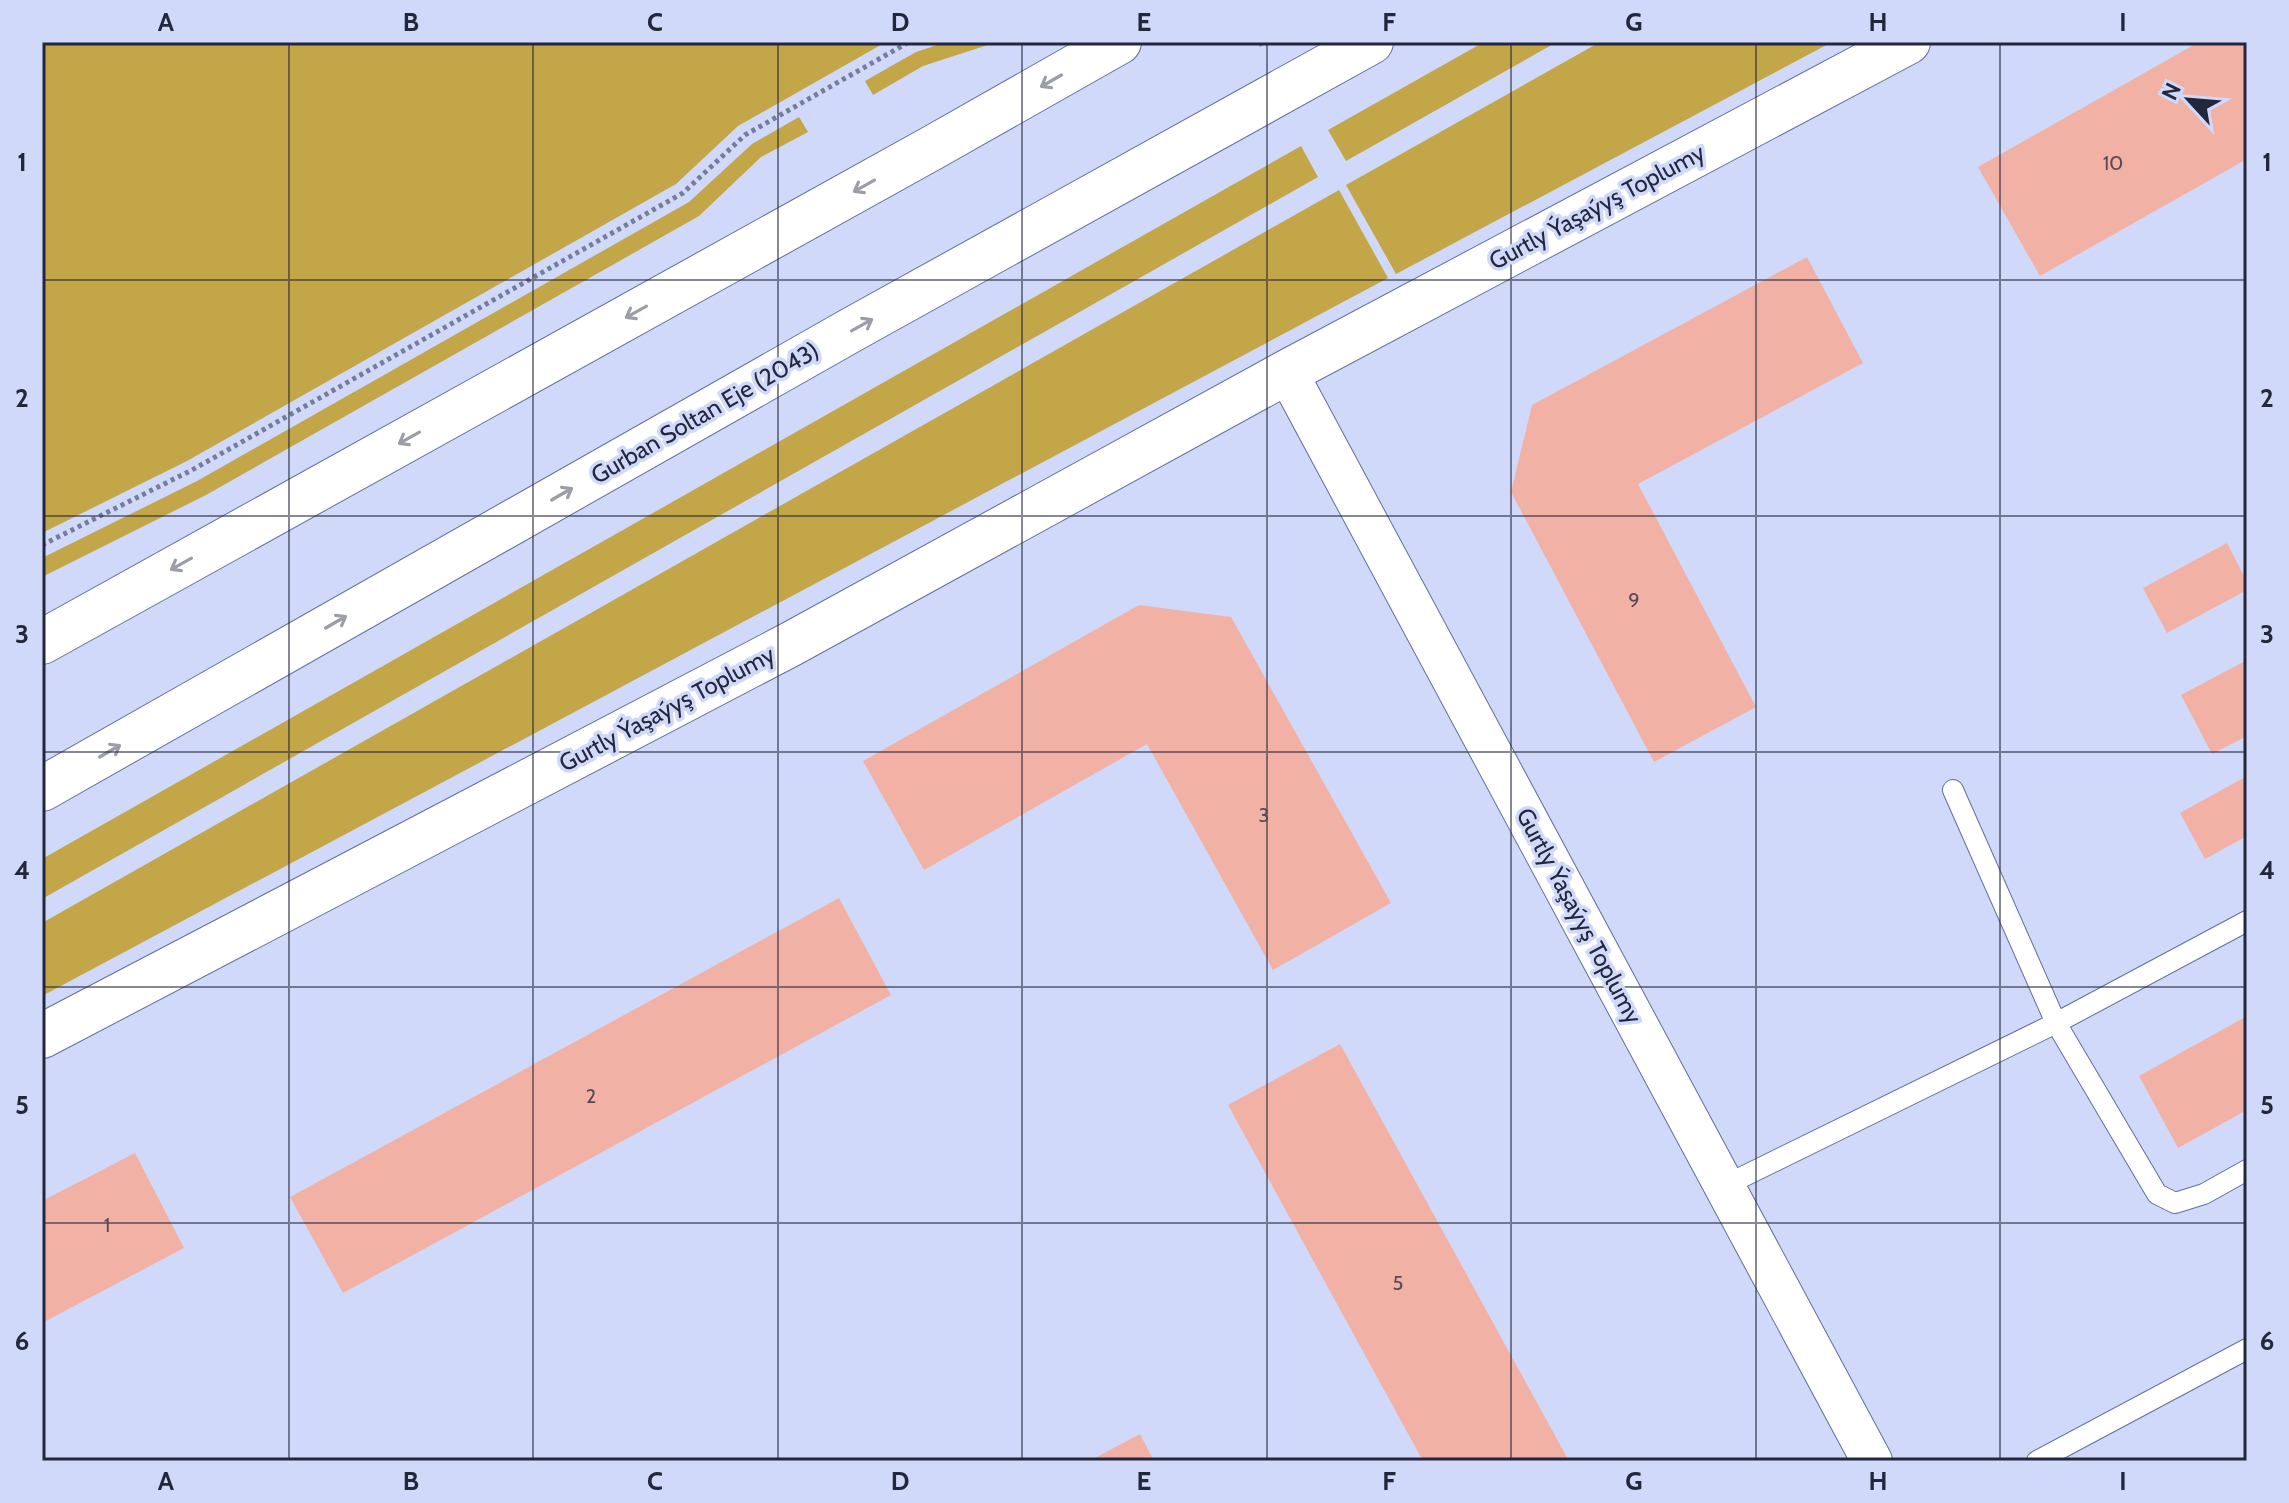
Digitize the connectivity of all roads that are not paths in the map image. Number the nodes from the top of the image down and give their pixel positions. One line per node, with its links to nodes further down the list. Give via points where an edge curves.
1 (1119, 42): 5 (main road, one-way to 5)
2 (1371, 42): 8 (main road, Gurban Soltan Eje (2043), one-way to 2)
3 (1908, 42): 4 (main road, Gurtly Ýaşaýyş Toplumy)
4 (1287, 372): 12 (main road, Gurtly Ýaşaýyş Toplumy, via 791,644); 14 (street, Gurtly Ýaşaýyş Toplumy)
5 (98, 611): 6 (main road); 7 (main road)
6 (42, 630)
7 (42, 642)
8 (42, 789)
9 (1953, 790): 11 (lane)
10 (2247, 921): 11 (lane)
11 (2056, 1023): 13 (lane, via 2157,1194 2175,1203); 14 (lane)
12 (42, 1036)
13 (2247, 1170)
14 (1724, 1186): 16 (street, Gurtly Ýaşaýyş Toplumy)
15 (2247, 1349): 17 (lane)
16 (1872, 1461)
17 (2037, 1461)

